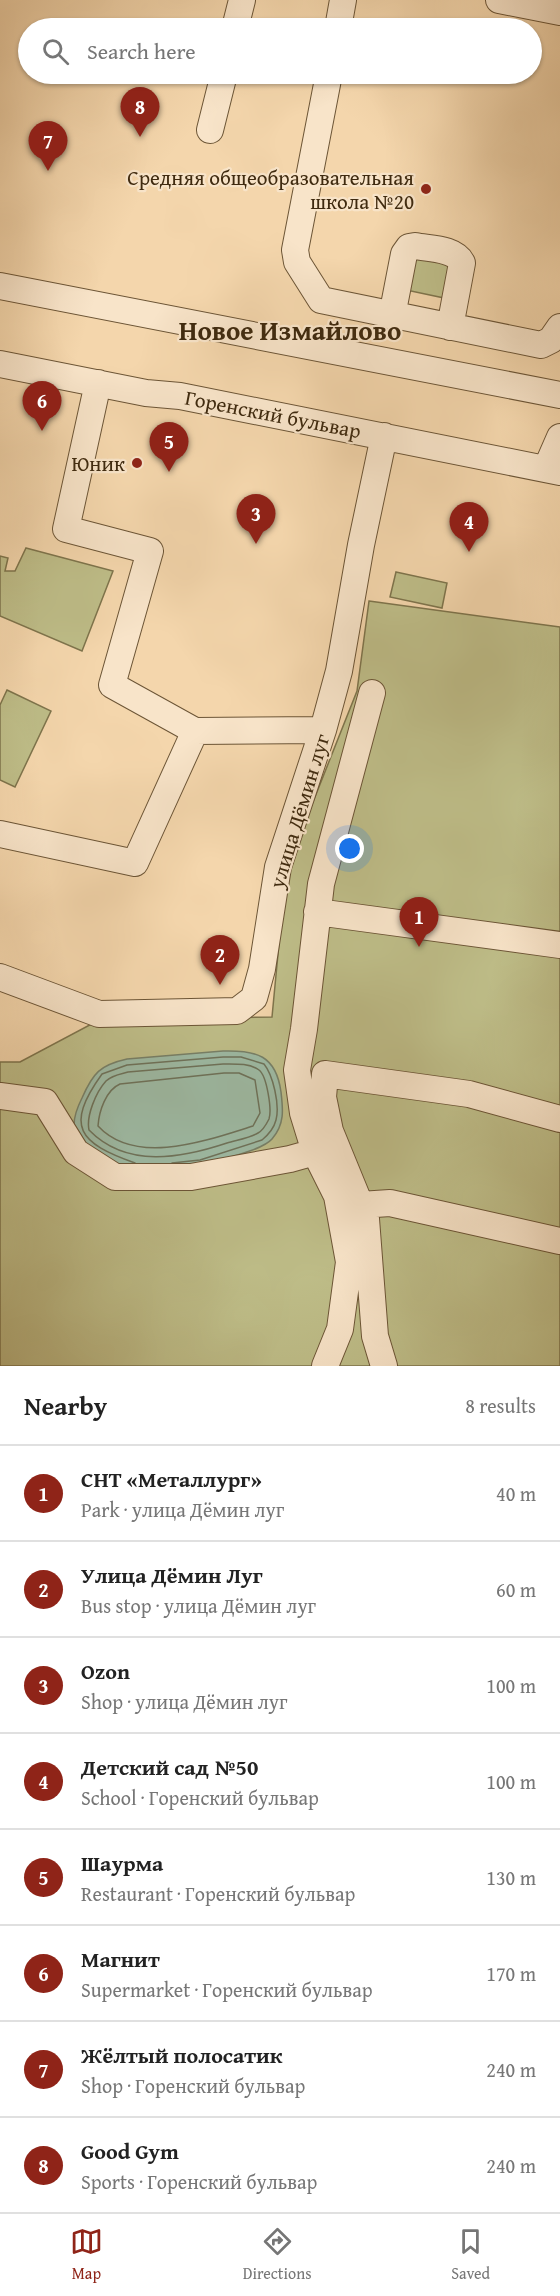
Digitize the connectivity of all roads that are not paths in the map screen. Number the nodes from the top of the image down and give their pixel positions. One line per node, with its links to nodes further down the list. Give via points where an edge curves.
1 (242, 0): 5 (street)
2 (344, 0): 6 (street)
3 (499, 0): 4 (street)
4 (560, 12)
5 (238, 18)
6 (340, 18)
7 (222, 84): 9 (street)
8 (327, 84): 11 (street, via 295,256 321,300)
9 (210, 130)
10 (0, 286): 16 (street)
11 (392, 316): 12 (street); 12 (street, via 404,254 415,246 460,258)
12 (450, 327): 13 (street, via 540,345 551,340)
13 (560, 327)
14 (0, 364): 15 (street, Горенский бульвар)
15 (98, 383): 17 (street, Горенский бульвар); 22 (street, via 66,529 150,551 112,685)
16 (560, 395)
17 (384, 436): 19 (street, Горенский бульвар); 21 (street, улица Дёмин луг, via 339,671)
18 (560, 437): 19 (street)
19 (553, 470)
20 (372, 693): 24 (street)
21 (323, 730): 22 (street); 26 (street, улица Дёмин луг, via 278,867 254,998 237,1011 99,1014)
22 (195, 731): 23 (street, via 135,863)
23 (0, 834)
24 (317, 912): 25 (street); 29 (street, via 297,1070 303,1113)
25 (560, 945)
26 (0, 976)
27 (0, 1096): 29 (street, via 45,1102 76,1152 115,1177 192,1176)
28 (560, 1119): 30 (street, via 469,1094 325,1074 323,1097 330,1131)
29 (315, 1152): 32 (street, via 337,1196 349,1262 340,1329)
30 (360, 1205): 31 (street, via 390,1203); 33 (street, via 366,1219 375,1336)
31 (560, 1241)
32 (325, 1366)
33 (384, 1366)

